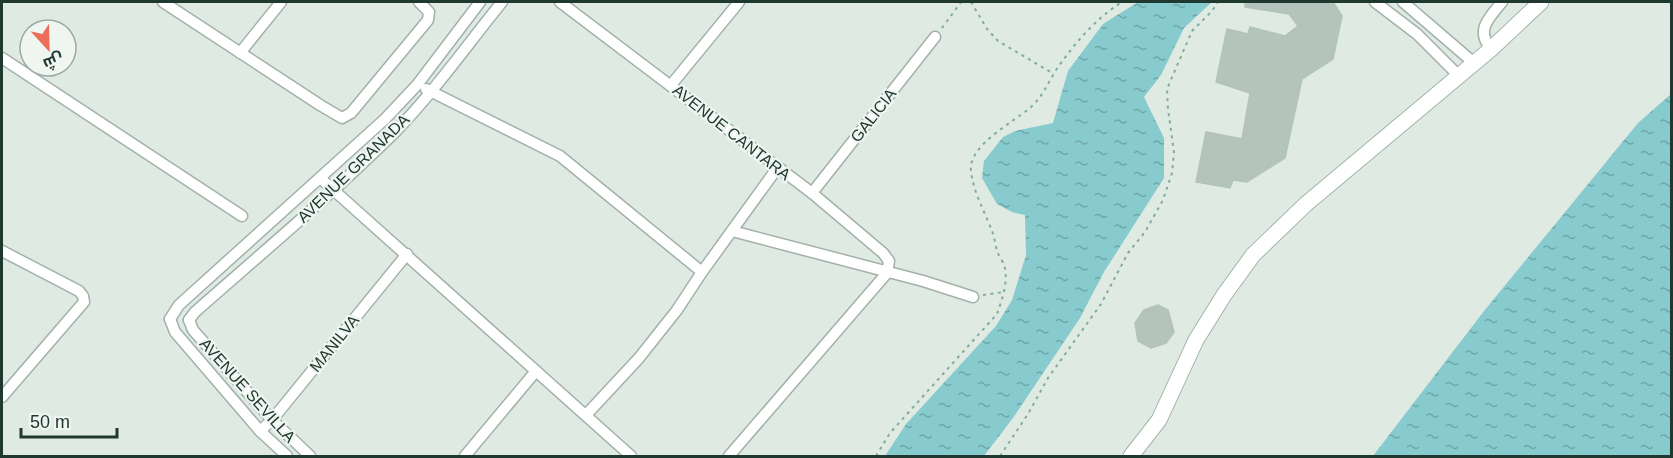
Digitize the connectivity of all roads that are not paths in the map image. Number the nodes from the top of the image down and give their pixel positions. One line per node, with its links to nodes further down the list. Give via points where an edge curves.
1 (163, 2): 14 (street)
2 (280, 2): 14 (street)
3 (419, 2): 14 (street, via 429,12 428,20 347,117 335,115)
4 (480, 2): 18 (street, AVENUE GRANADA)
5 (502, 2): 20 (street, AVENUE GRANADA)
6 (560, 2): 19 (street, AVENUE CANTARA)
7 (739, 2): 19 (street)
8 (1375, 2): 17 (street, via 1417,34)
9 (1403, 2): 16 (street)
10 (1502, 2): 13 (street, via 1488,19 1483,33)
11 (1541, 2): 13 (street)
12 (934, 38): 24 (street, GALICIA)
13 (1491, 49): 16 (street)
14 (240, 52)
15 (2, 58): 25 (street)
16 (1474, 63): 17 (street)
17 (1459, 76): 44 (street, via 1306,204 1253,255 1196,340 1159,420)
18 (417, 85): 20 (street); 22 (street, AVENUE GRANADA)
19 (671, 85): 21 (street, AVENUE CANTARA)
20 (431, 92): 23 (street, AVENUE GRANADA); 29 (street, via 560,156)
21 (778, 167): 24 (street, AVENUE CANTARA); 26 (street)
22 (320, 178): 23 (street); 32 (street, AVENUE GRANADA, via 179,305)
23 (334, 189): 28 (street); 33 (street, AVENUE GRANADA)
24 (812, 193): 30 (street, AVENUE CANTARA, via 884,253 889,261)
25 (242, 216)
26 (732, 231): 29 (street); 30 (street)
27 (2, 251): 35 (street, via 79,291 84,302)
28 (407, 254): 34 (street); 37 (street, MANILVA)
29 (702, 272): 36 (street, via 639,358)
30 (887, 273): 31 (street); 43 (street)
31 (973, 297)
32 (170, 319): 33 (street); 38 (street, AVENUE SEVILLA, via 175,332)
33 (189, 320): 37 (street, AVENUE SEVILLA)
34 (536, 371): 36 (street); 41 (street)
35 (2, 397)
36 (586, 415): 42 (street)
37 (272, 420): 38 (street, MANILVA); 40 (street, AVENUE SEVILLA)
38 (260, 431): 39 (street, AVENUE SEVILLA)
39 (287, 456)
40 (310, 456)
41 (465, 456)
42 (631, 456)
43 (729, 456)
44 (1131, 456)

